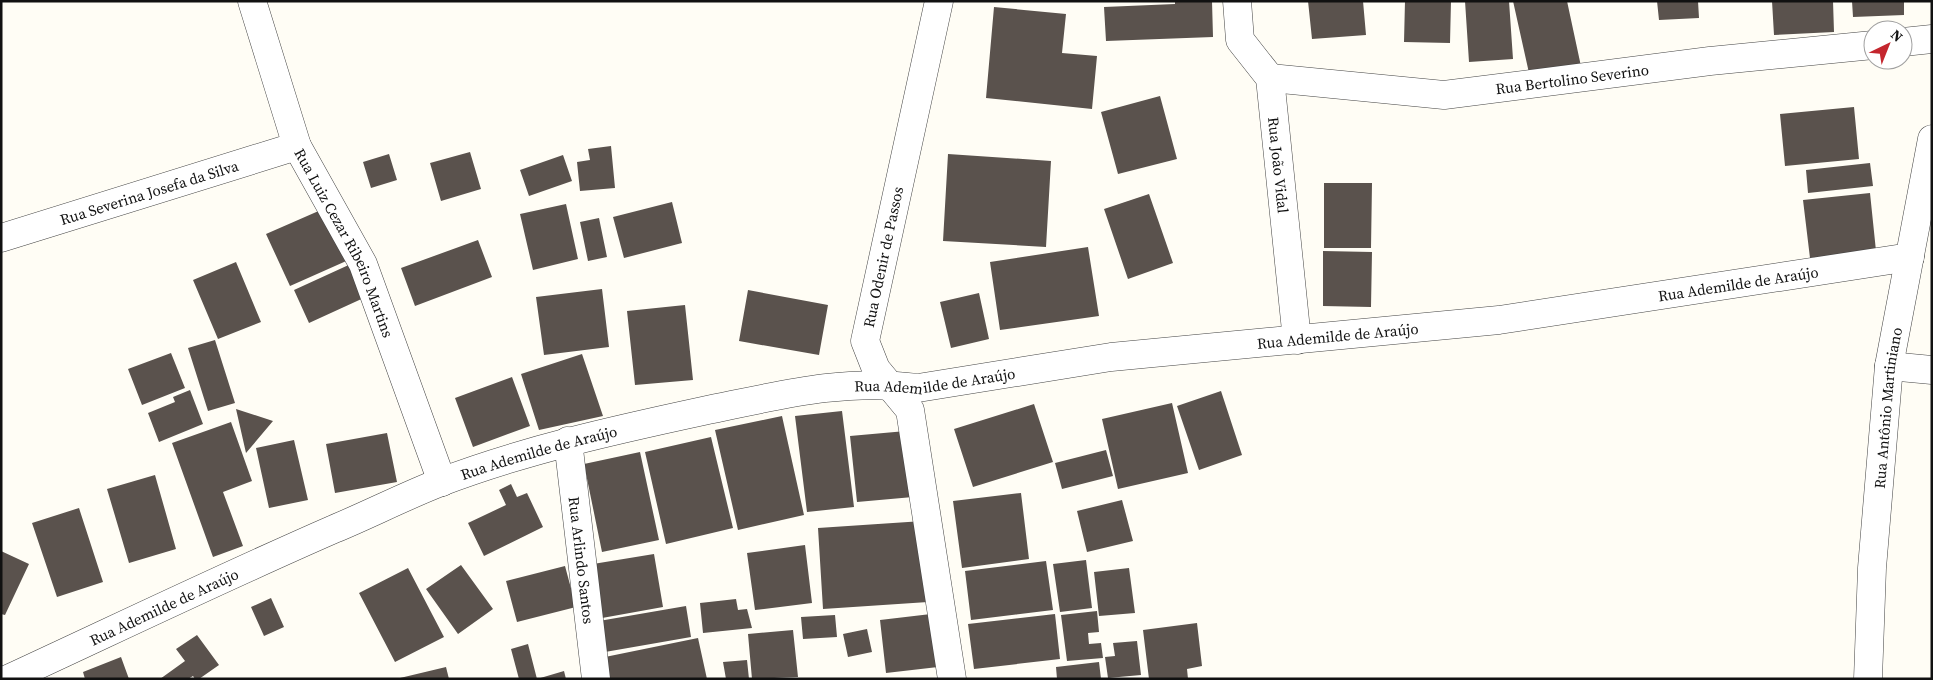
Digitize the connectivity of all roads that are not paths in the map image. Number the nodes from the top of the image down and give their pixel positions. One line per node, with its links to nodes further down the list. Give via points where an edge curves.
1 (252, 1): 9 (street, Rua Luiz Cezar Ribeiro Martins)
2 (939, 1): 15 (street, Rua Odenir de Passos, via 865,341 876,369)
3 (1237, 1): 7 (street, via 1240,40)
4 (1932, 39): 5 (street)
5 (1913, 41)
6 (1863, 46): 7 (street, Rua Bertolino Severino, via 1710,61 1444,95)
7 (1270, 78): 12 (street, Rua João Vidal)
8 (1932, 139): 11 (street, Rua Antônio Martiniano)
9 (297, 146): 10 (street, Rua Severina Josefa da Silva); 17 (street, Rua Luiz Cezar Ribeiro Martins, via 363,264)
10 (1, 238)
11 (1910, 257): 12 (street, Rua Ademilde de Araújo, via 1499,320); 13 (street, Rua Antônio Martiniano)
12 (1297, 340): 15 (street, Rua Ademilde de Araújo, via 1111,358 918,388)
13 (1889, 366): 14 (street); 21 (street, Rua Antônio Martiniano, via 1872,568)
14 (1932, 370)
15 (890, 384): 16 (street, Rua Ademilde de Araújo, via 814,388); 20 (street, Rua Odenir de Passos, via 910,410)
16 (568, 442): 17 (street, Rua Ademilde de Araújo); 19 (street, Rua Arlindo Santos)
17 (442, 482): 18 (street, Rua Ademilde de Araújo)
18 (8, 679)
19 (596, 679)
20 (952, 679)
21 (1868, 679)

